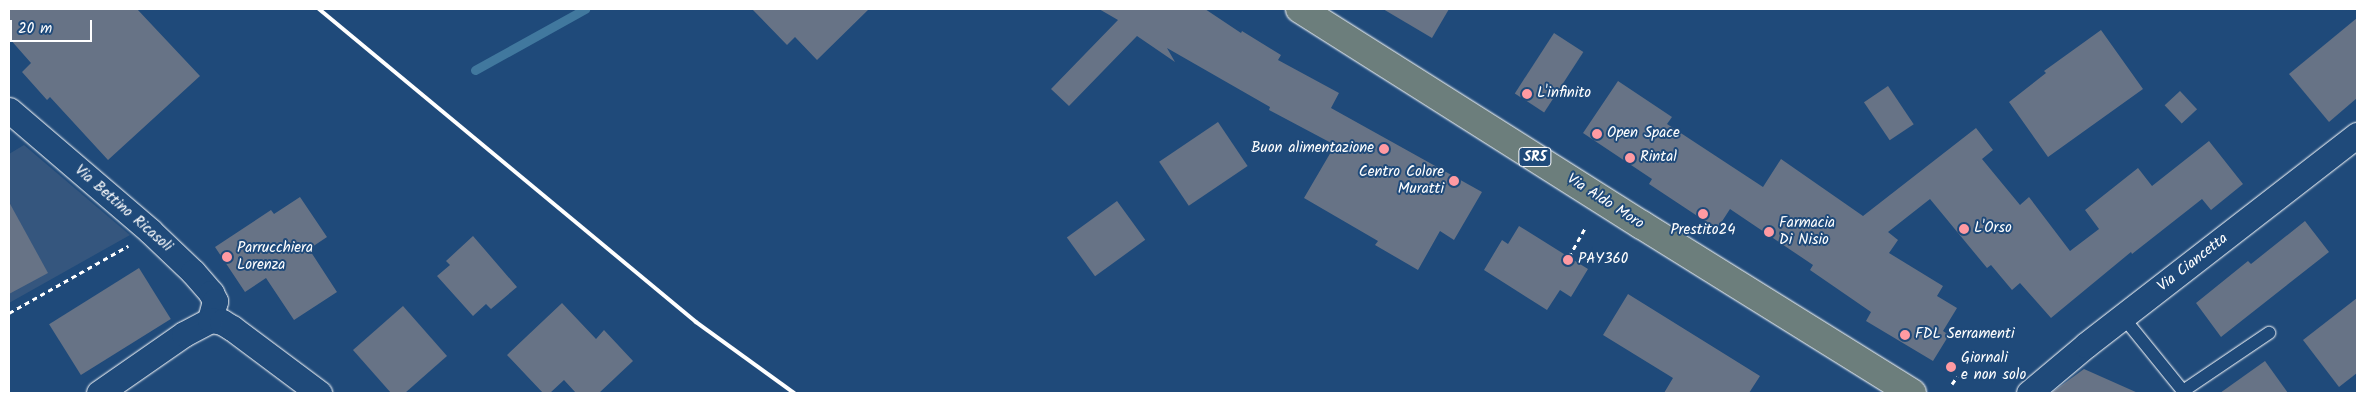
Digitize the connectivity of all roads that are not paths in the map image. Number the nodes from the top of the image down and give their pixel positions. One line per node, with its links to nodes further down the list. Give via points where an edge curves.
1 (1300, 9): 9 (main road, Via Aldo Moro / SR5)
2 (9, 110): 5 (street, Via Bettino Ricasoli, via 150,231 192,272 211,294 214,302)
3 (2357, 135): 4 (street, Via Ciancetta)
4 (2123, 317): 6 (lane, via 2183,391); 10 (street, Via Ciancetta)
5 (210, 320): 7 (street, via 184,334); 8 (street, via 232,328)
6 (2269, 332)
7 (99, 393)
8 (319, 393)
9 (1912, 393)
10 (2029, 393)

